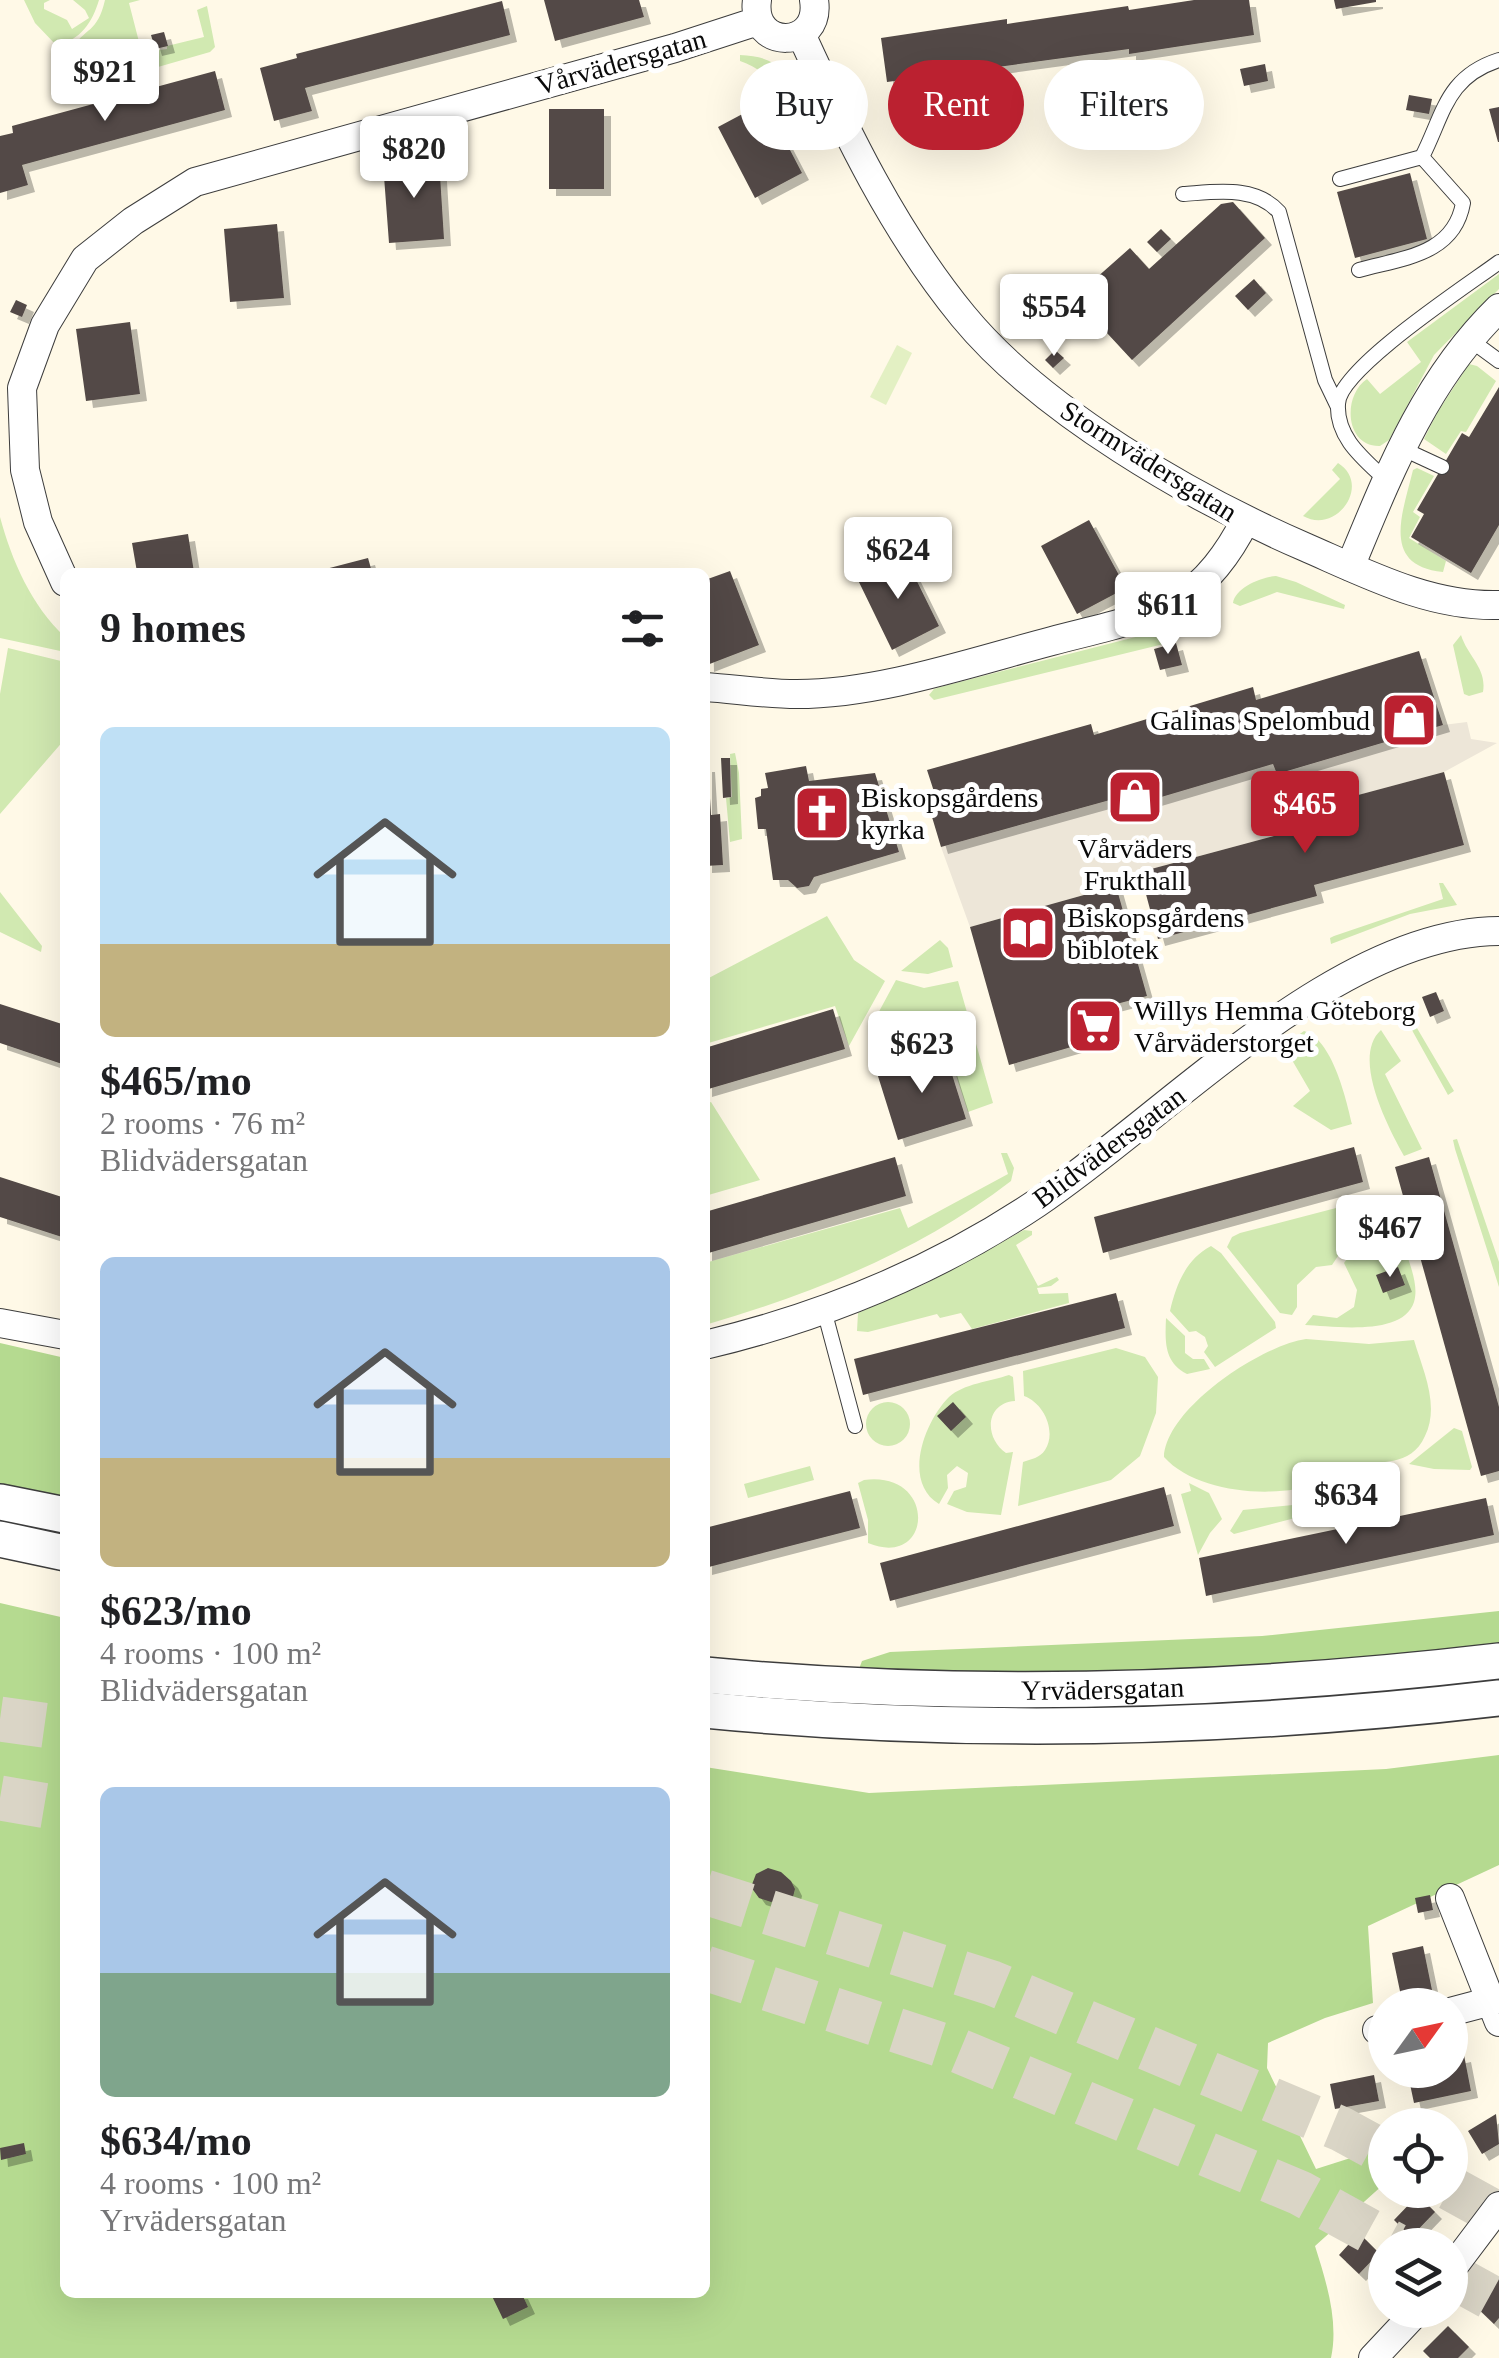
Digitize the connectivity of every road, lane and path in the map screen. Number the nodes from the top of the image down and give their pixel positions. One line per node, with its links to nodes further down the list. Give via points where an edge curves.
1 (814, 0): 3 (street, via 813,20)
2 (758, 10): 3 (street, via 765,30 779,38); 19 (street, Vårvädersgatan, via 674,48 195,182 85,258 45,325 22,388 25,470)
3 (801, 34): 17 (street, Stormvädersgatan, via 907,239 963,316 1057,404)
4 (1499, 60): 5 (lane, via 1451,91)
5 (1422, 157): 6 (lane); 9 (lane, via 1463,203 1460,221 1435,249)
6 (1340, 179)
7 (1184, 194): 13 (lane, via 1228,190 1270,202 1278,212)
8 (1499, 262): 13 (lane, via 1366,364 1340,390)
9 (1359, 270)
10 (1499, 308): 11 (street)
11 (1470, 339): 12 (lane); 14 (street)
12 (1499, 361)
13 (1337, 406): 16 (lane, via 1350,445)
14 (1401, 448): 15 (lane); 16 (street)
15 (1442, 468)
16 (1386, 480): 18 (street)
17 (1245, 522): 18 (street, Stormvädersgatan); 21 (street, via 1232,547 1190,591 1120,623 830,692)
18 (1350, 567): 20 (street, Stormvädersgatan, via 1416,594)
19 (60, 571)
20 (1499, 605)
21 (710, 687)
22 (1499, 931): 23 (street, Blidvädersgatan, via 1436,938 1342,978 1034,1204 890,1284)
23 (824, 1310): 26 (street, Blidvädersgatan); 27 (lane)
24 (0, 1323): 25 (street)
25 (60, 1334)
26 (710, 1344)
27 (855, 1426)
28 (0, 1502): 29 (street)
29 (60, 1514)
30 (0, 1540): 31 (street)
31 (60, 1552)
32 (1499, 1662): 33 (street, Yrvädersgatan, via 1087,1691)
33 (710, 1675)
34 (1499, 1698): 35 (street, Yrvädersgatan, via 1128,1726 901,1724)
35 (710, 1710)
36 (1450, 1898): 37 (street)
37 (1496, 2008): 38 (street)
38 (1468, 2010)
39 (1499, 2206): 40 (street)
40 (1468, 2247)
41 (1402, 2328): 42 (street)
42 (1374, 2358)

